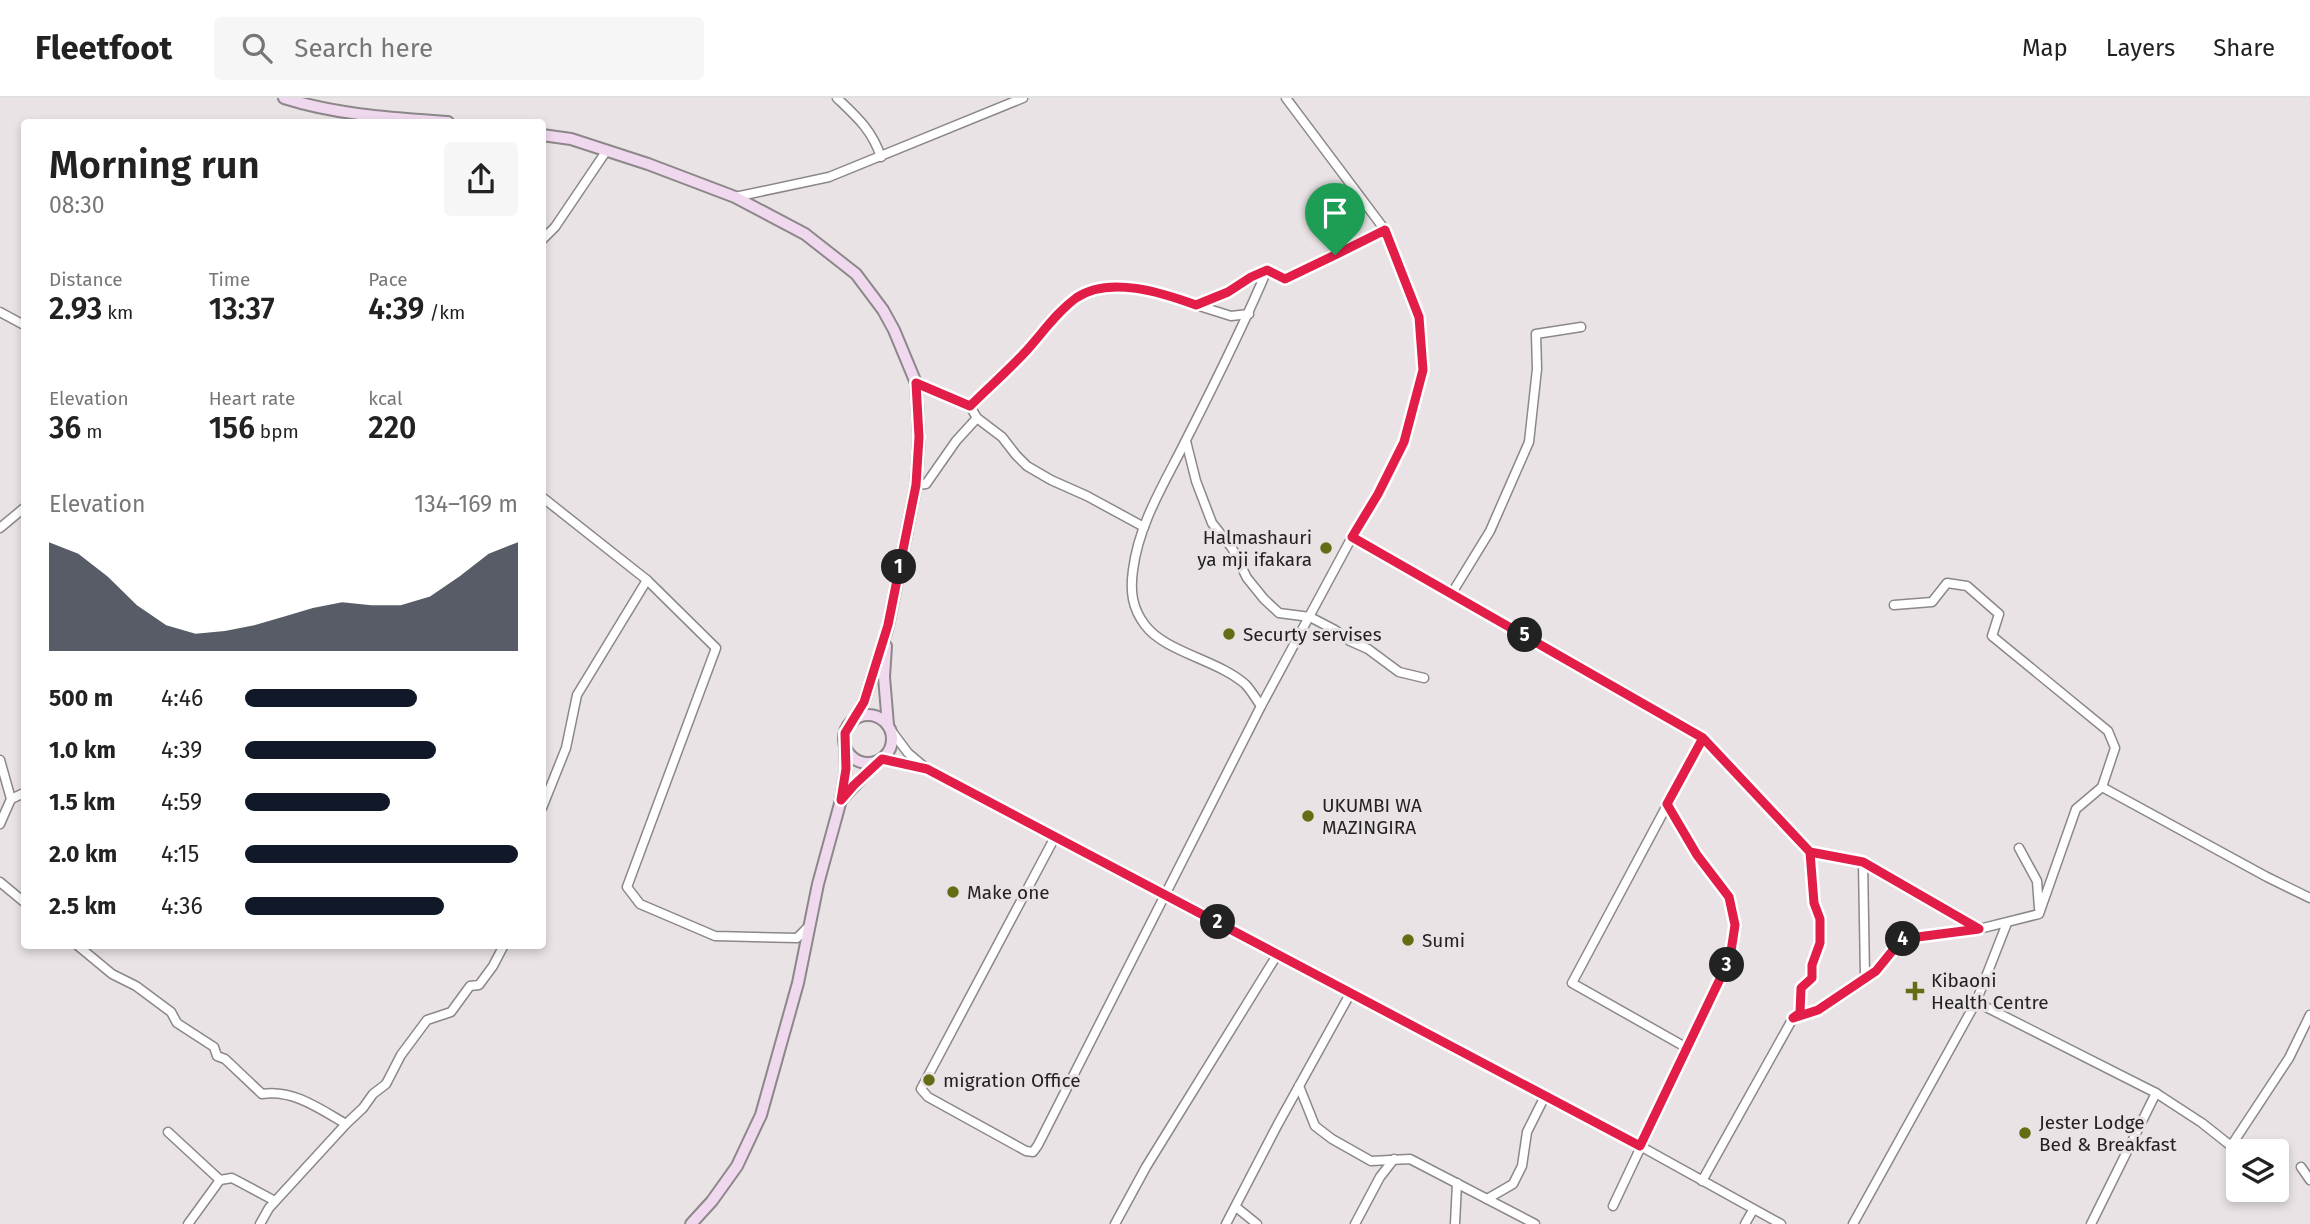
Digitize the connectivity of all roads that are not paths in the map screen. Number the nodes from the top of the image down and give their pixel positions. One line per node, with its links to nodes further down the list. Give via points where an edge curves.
1 (284, 98): 5 (main road, via 370,116)
2 (837, 98): 8 (street, via 870,131)
3 (1023, 98): 8 (street)
4 (1286, 98): 10 (street)
5 (409, 119)
6 (546, 136): 7 (main road)
7 (607, 150): 9 (main road); 11 (street)
8 (881, 157): 9 (street, via 829,177)
9 (735, 197): 18 (main road, via 805,234 856,274 888,320)
10 (1385, 230): 12 (street, via 1285,279); 27 (street, via 1419,317 1423,370 1404,442)
11 (546, 236)
12 (1267, 270): 13 (street); 15 (street)
13 (1196, 305): 15 (street, via 1231,316); 19 (street, via 1149,289 1105,287 1079,296)
14 (0, 312): 16 (street)
15 (1249, 314): 21 (street)
16 (21, 323)
17 (1581, 327): 29 (street, via 1536,334 1529,442 1490,531)
18 (916, 383): 19 (street); 22 (main road)
19 (970, 406): 20 (street)
20 (977, 418): 22 (street, via 926,484); 25 (street, via 1027,466)
21 (1186, 441): 25 (street); 31 (street, via 1212,523 1247,578 1279,612)
22 (916, 485): 32 (main road)
23 (546, 500): 28 (street)
24 (21, 510): 26 (street)
25 (1144, 527): 34 (street, via 1132,591 1134,607 1146,627 1160,639 1228,672 1246,685)
26 (0, 528)
27 (1352, 537): 29 (street); 31 (street)
28 (647, 580): 44 (street, via 577,695 566,748); 59 (street, via 716,648 627,887 640,904 715,936 797,938)
29 (1452, 593): 37 (street)
30 (1895, 605): 42 (street, via 1932,602 1947,583 1967,586 1999,614 1992,636 2108,731 2115,748)
31 (1310, 617): 33 (street, via 1399,672); 34 (street)
32 (888, 625): 35 (main road, via 864,702); 36 (main road, via 884,677)
33 (1424, 678)
34 (1261, 706): 54 (street)
35 (853, 721): 36 (main road, via 868,715); 38 (main road)
36 (889, 727): 40 (main road, via 892,742); 41 (street)
37 (1703, 738): 47 (street); 51 (street)
38 (845, 742): 40 (main road, via 855,759); 46 (main road)
39 (0, 760): 45 (street)
40 (880, 760): 41 (street); 46 (main road)
41 (927, 769): 49 (street)
42 (2102, 787): 55 (street); 57 (street, via 2076,809)
43 (21, 794): 45 (street)
44 (546, 798)
45 (11, 799): 48 (street)
46 (841, 800): 59 (main road)
47 (1667, 804): 69 (street, via 1729,897 1735,925 1730,958); 69 (street, via 1573,983)
48 (0, 824)
49 (1055, 837): 54 (street); 54 (street, via 921,1089 1026,1151 1033,1152 1038,1145)
50 (2018, 848): 57 (street, via 2038,881)
51 (1810, 852): 52 (street); 68 (street, via 1820,943 1812,978 1801,988 1800,1013)
52 (1863, 862): 60 (street); 64 (street)
53 (0, 882): 56 (street)
54 (1166, 894): 63 (street)
55 (2310, 898)
56 (21, 900)
57 (2039, 914): 58 (street)
58 (2007, 923): 60 (street); 66 (street)
59 (811, 924): 91 (main road, via 761,1115 737,1166)
60 (1979, 929): 64 (street, via 1902,939 1876,971)
61 (81, 949): 73 (street, via 171,1012 177,1023 214,1047 217,1056 262,1094 278,1091 306,1101)
62 (502, 949): 73 (street, via 479,985 470,986 451,1012 427,1020 386,1084)
63 (1277, 954): 65 (street); 92 (street)
64 (1865, 977): 68 (street, via 1818,1010)
65 (1350, 994): 70 (street); 72 (street)
66 (1976, 1002): 71 (street); 100 (street)
67 (2310, 1015): 71 (street, via 2289,1058 2231,1146)
68 (1793, 1018): 82 (street)
69 (1687, 1048): 75 (street)
70 (1299, 1086): 77 (street, via 1315,1126); 87 (street)
71 (2156, 1093): 101 (street)
72 (1545, 1096): 75 (street); 84 (street, via 1527,1132 1522,1166 1513,1184)
73 (346, 1124): 85 (street)
74 (168, 1132): 80 (street)
75 (1640, 1146): 82 (street); 86 (street)
76 (1394, 1158): 77 (street); 79 (street); 83 (street, via 1410,1159)
77 (1375, 1160): 79 (street)
78 (2301, 1167): 81 (street)
79 (1383, 1173): 95 (street)
80 (220, 1180): 85 (street, via 232,1178); 89 (street)
81 (2310, 1180)
82 (1702, 1181): 88 (street)
83 (1457, 1183): 84 (street); 96 (street)
84 (1487, 1199): 97 (street)
85 (275, 1202): 90 (street)
86 (1613, 1206)
87 (1236, 1207): 93 (street); 94 (street)
88 (1753, 1210): 98 (street); 99 (street)
89 (188, 1224)
90 (260, 1224)
91 (691, 1224)
92 (1115, 1224)
93 (1226, 1224)
94 (1257, 1224)
95 (1355, 1224)
96 (1455, 1224)
97 (1535, 1224)
98 (1745, 1224)
99 (1781, 1224)
100 (1853, 1224)
101 (2091, 1224)

